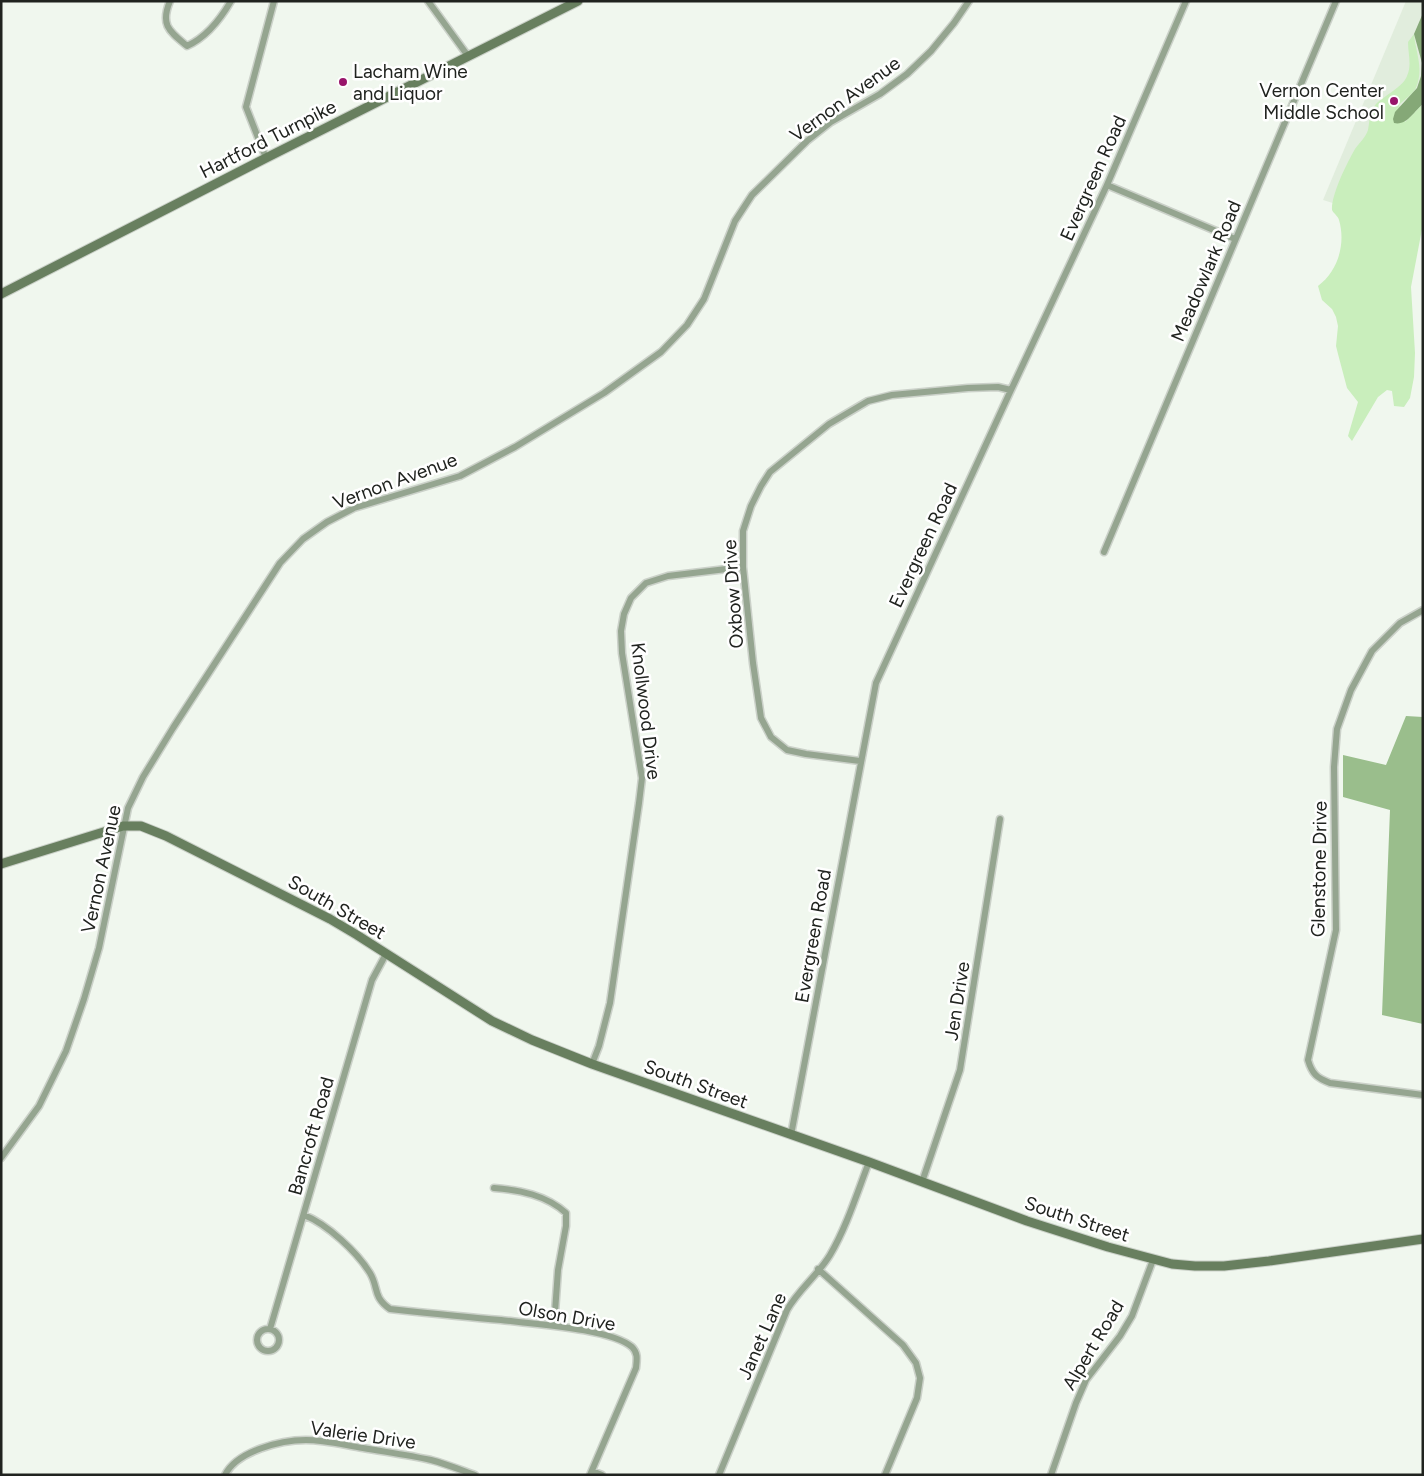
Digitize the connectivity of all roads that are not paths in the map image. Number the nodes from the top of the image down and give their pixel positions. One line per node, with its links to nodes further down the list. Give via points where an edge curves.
1 (170, 1): 2 (street, via 164,19 170,32 186,46 199,40 218,22)
2 (231, 1)
3 (274, 1): 10 (street, via 246,108)
4 (428, 1): 9 (street)
5 (578, 1): 9 (street, Hartford Turnpike)
6 (969, 1): 20 (street, Vernon Avenue, via 931,51 907,74 813,136 752,195 735,221 704,299 661,352 604,393 460,476 354,508 326,522 303,539 280,563 172,728 143,777)
7 (1186, 1): 11 (street, Evergreen Road)
8 (1336, 1): 12 (street, Meadowlark Road)
9 (468, 56): 10 (street, Hartford Turnpike)
10 (266, 158): 13 (street, Hartford Turnpike)
11 (1107, 185): 12 (street); 14 (street, Evergreen Road)
12 (1236, 239): 15 (street, Meadowlark Road)
13 (1, 294)
14 (1010, 390): 16 (street, Oxbow Drive, via 998,387 892,394 868,401 829,424 770,472 761,486 743,531); 18 (street, Evergreen Road, via 876,683)
15 (1104, 552)
16 (743, 567): 18 (street, Oxbow Drive, via 761,718 771,737 787,750); 23 (street, Knollwood Drive, via 668,576 646,583 631,598 624,614 622,653 642,778 610,1003)
17 (1423, 610): 24 (street, Glenstone Drive, via 1400,623 1372,651 1351,690 1337,729 1334,767 1336,930 1308,1060 1318,1079 1330,1083)
18 (860, 761): 25 (street, Evergreen Road)
19 (1000, 820): 28 (street, Jen Drive, via 960,1070)
20 (123, 826): 21 (street, South Street); 22 (street, South Street, via 140,826 166,836 330,919); 26 (street, Vernon Avenue, via 100,948 66,1051 39,1106)
21 (1, 864)
22 (386, 954): 23 (street, South Street, via 492,1021); 30 (street, Bancroft Road, via 372,980)
23 (592, 1064): 25 (street, South Street)
24 (1423, 1095)
25 (791, 1135): 27 (street, South Street)
26 (1, 1158)
27 (869, 1162): 28 (street, South Street); 33 (street, Janet Lane, via 840,1234 829,1256)
28 (922, 1182): 32 (street, South Street, via 1027,1221)
29 (494, 1188): 34 (street, via 520,1190 556,1203 566,1213)
30 (304, 1215): 34 (street, Olson Drive, via 352,1250 371,1274 377,1296 390,1309); 35 (street, Bancroft Road)
31 (1423, 1238): 32 (street, South Street, via 1224,1266)
32 (1153, 1260): 42 (street, Alpert Road, via 1132,1316 1086,1380)
33 (818, 1268): 40 (street, Janet Lane, via 794,1297); 41 (street, via 903,1344 916,1362 920,1378 917,1398)
34 (554, 1326): 36 (street, Olson Drive, via 622,1340 633,1347 637,1355 636,1368)
35 (270, 1329)
36 (591, 1473): 39 (street)
37 (225, 1475): 38 (street, Valerie Drive, via 228,1468 249,1452 305,1440 433,1460)
38 (475, 1475)
39 (602, 1475)
40 (719, 1475)
41 (885, 1475)
42 (1051, 1475)

